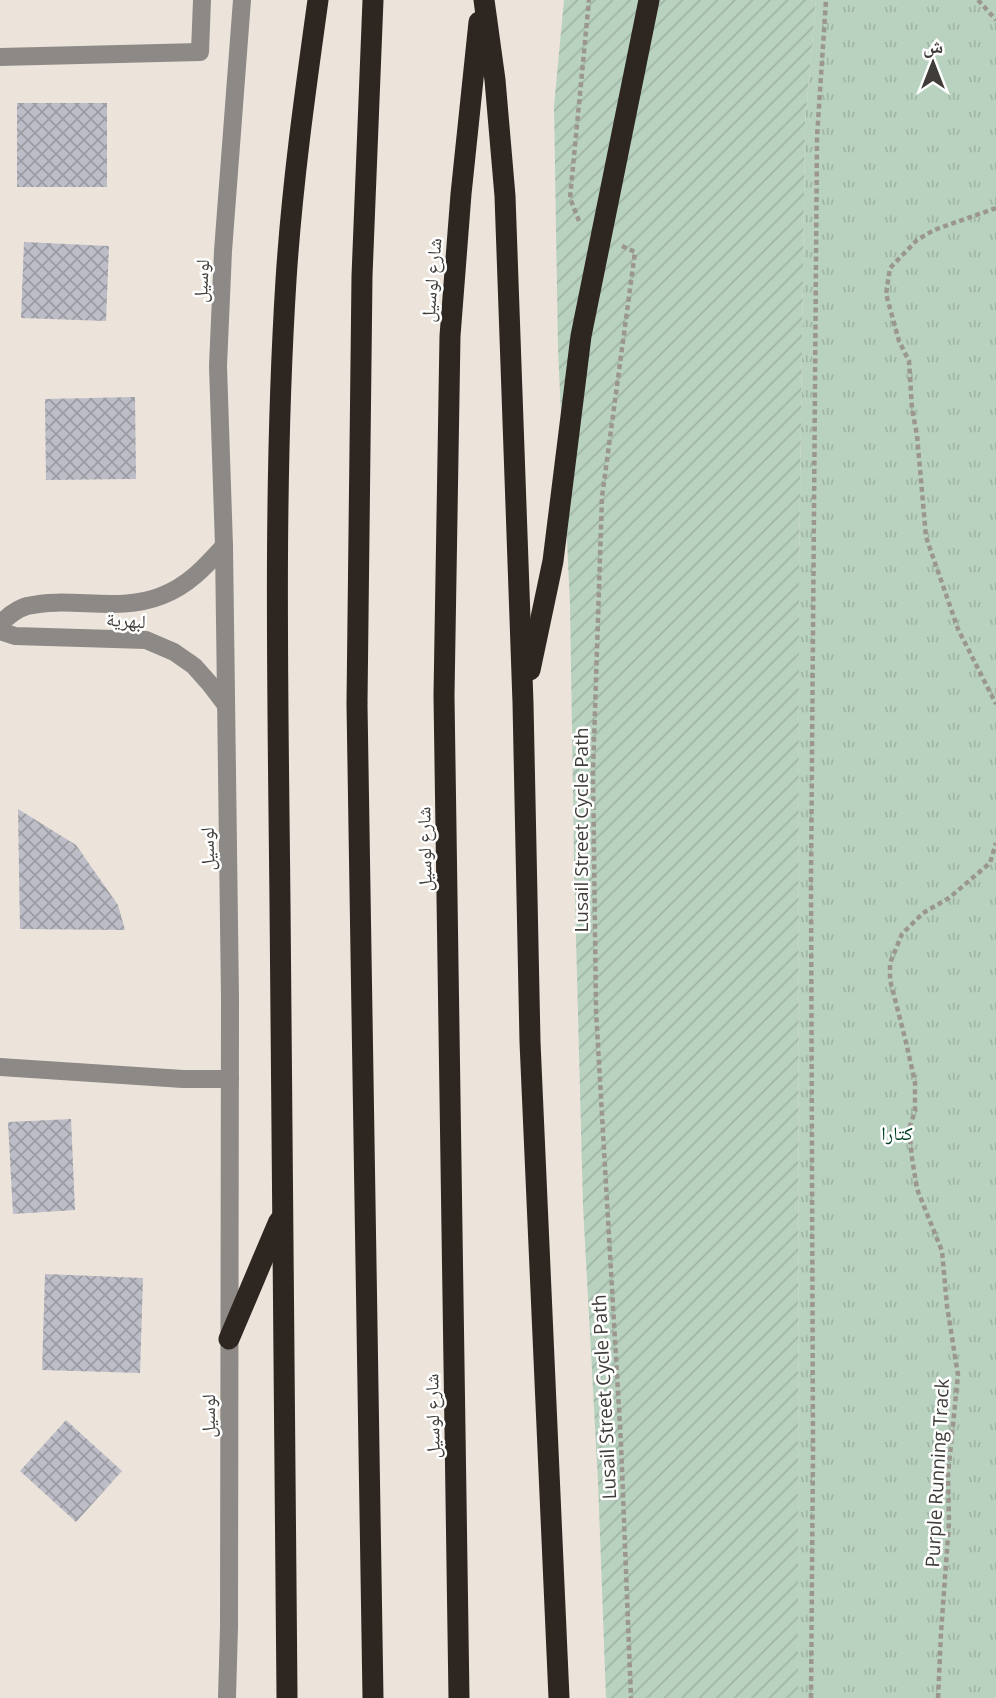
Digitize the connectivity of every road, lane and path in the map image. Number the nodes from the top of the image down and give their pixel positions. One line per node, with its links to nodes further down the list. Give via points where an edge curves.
1 (202, 0): 11 (street, via 200,52)
2 (242, 0): 14 (street, لوسيل, via 218,366)
3 (318, 0): 23 (highway, via 293,196 281,371 278,625)
4 (373, 0): 28 (highway, via 362,276 356,704)
5 (483, 0): 17 (highway, via 505,196); 29 (highway, شارع لوسيل, via 450,336 444,696)
6 (589, 0): 13 (path, Lusail Street Cycle Path, via 570,198 581,226)
7 (649, 0): 13 (highway)
8 (826, 0): 33 (path, via 816,231)
9 (978, 0): 10 (path)
10 (996, 20)
11 (0, 57)
12 (996, 208): 18 (path, via 917,240 890,268 886,294 909,361 926,537 958,629)
13 (601, 236): 17 (highway, via 581,336 553,561); 32 (path, Lusail Street Cycle Path, via 635,252 602,497 593,771 596,1011)
14 (224, 545): 15 (street, لبهرية, via 202,571 161,596 126,604 25,606); 19 (street, لوسيل)
15 (0, 624)
16 (0, 631): 19 (street, لبهرية, via 15,636 146,640 194,666)
17 (523, 703): 25 (highway, via 530,1042)
18 (996, 704)
19 (226, 705): 22 (street, لوسيل)
20 (996, 843): 34 (path, Purple Running Track, via 990,863 902,934 890,963 915,1082 915,1111 909,1129 917,1189 942,1251 958,1375 948,1474)
21 (0, 1067): 22 (street)
22 (230, 1080): 24 (street, لوسيل)
23 (283, 1213): 24 (highway); 27 (highway)
24 (229, 1339): 26 (street, لوسيل)
25 (556, 1618): 30 (highway); 31 (highway)
26 (226, 1698)
27 (287, 1698)
28 (373, 1698)
29 (459, 1698)
30 (559, 1698)
31 (571, 1698)
32 (631, 1698)
33 (811, 1698)
34 (938, 1698)

